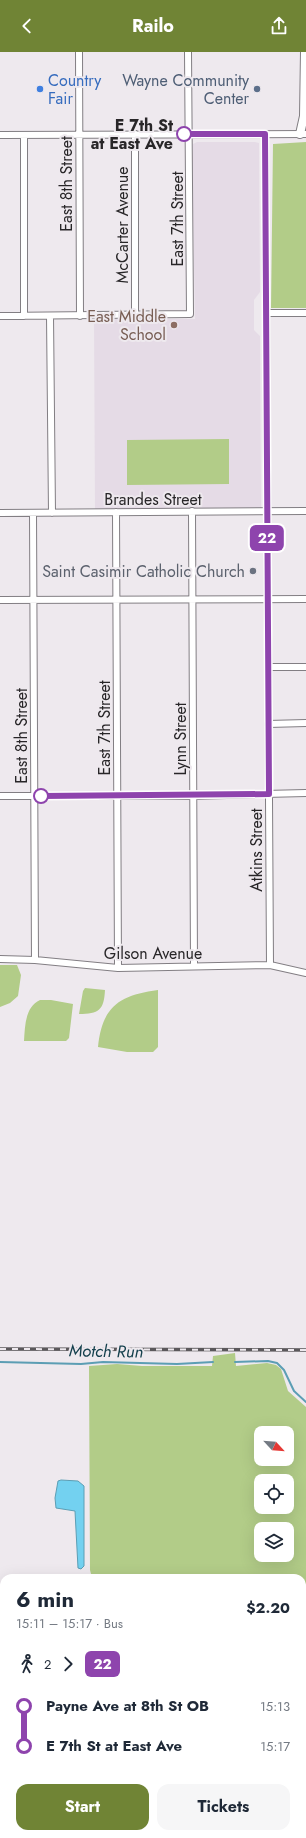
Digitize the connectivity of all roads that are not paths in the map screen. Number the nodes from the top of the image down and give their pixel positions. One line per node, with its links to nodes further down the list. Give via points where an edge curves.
1 (79, 52): 10 (street, East 8th Street)
2 (188, 52): 5 (street, East 7th Street)
3 (305, 52): 7 (main road)
4 (135, 134): 5 (street); 10 (street); 13 (street, McCarter Avenue)
5 (190, 134): 6 (street); 13 (street, East 7th Street, via 190,314)
6 (265, 134): 7 (street); 11 (street, Atkins Street)
7 (303, 134)
8 (0, 135): 9 (street)
9 (24, 135): 10 (street); 15 (street)
10 (79, 135): 17 (street, East 8th Street)
11 (266, 313): 12 (street); 18 (street, Atkins Street)
12 (306, 313)
13 (135, 315): 17 (street)
14 (0, 316): 15 (street)
15 (24, 316): 16 (street)
16 (50, 316): 17 (street); 24 (street)
17 (80, 316)
18 (267, 511): 19 (street, Brandes Street); 21 (street, Brandes Street); 26 (street, Atkins Street)
19 (306, 511)
20 (116, 512): 21 (street, Brandes Street); 24 (street, Brandes Street); 30 (street, East 7th Street)
21 (192, 512): 25 (street, Lynn Street)
22 (0, 513): 23 (street, Brandes Street)
23 (33, 513): 24 (street, Brandes Street); 29 (street, East 8th Street)
24 (52, 513)
25 (192, 599): 26 (street); 30 (street); 40 (street, Lynn Street)
26 (268, 599): 27 (street); 31 (street, Atkins Street)
27 (306, 599)
28 (0, 600): 29 (street)
29 (33, 600): 30 (street); 38 (street, East 8th Street)
30 (117, 600): 39 (street, East 7th Street)
31 (268, 667): 32 (street); 34 (street, Atkins Street)
32 (306, 667)
33 (306, 723): 34 (street)
34 (268, 724): 36 (street, Atkins Street)
35 (306, 793): 36 (street)
36 (269, 794): 40 (street); 43 (street, Atkins Street)
37 (0, 796): 38 (street)
38 (34, 796): 39 (street); 42 (street, East 8th Street)
39 (118, 796): 40 (street); 45 (street, East 7th Street)
40 (193, 796): 44 (street, Lynn Street)
41 (0, 959): 42 (street, Gilson Avenue)
42 (35, 960): 45 (street, Gilson Avenue)
43 (270, 965): 44 (street, Gilson Avenue); 46 (street, Gilson Avenue)
44 (194, 966): 45 (street, Gilson Avenue)
45 (118, 968)
46 (306, 973)

